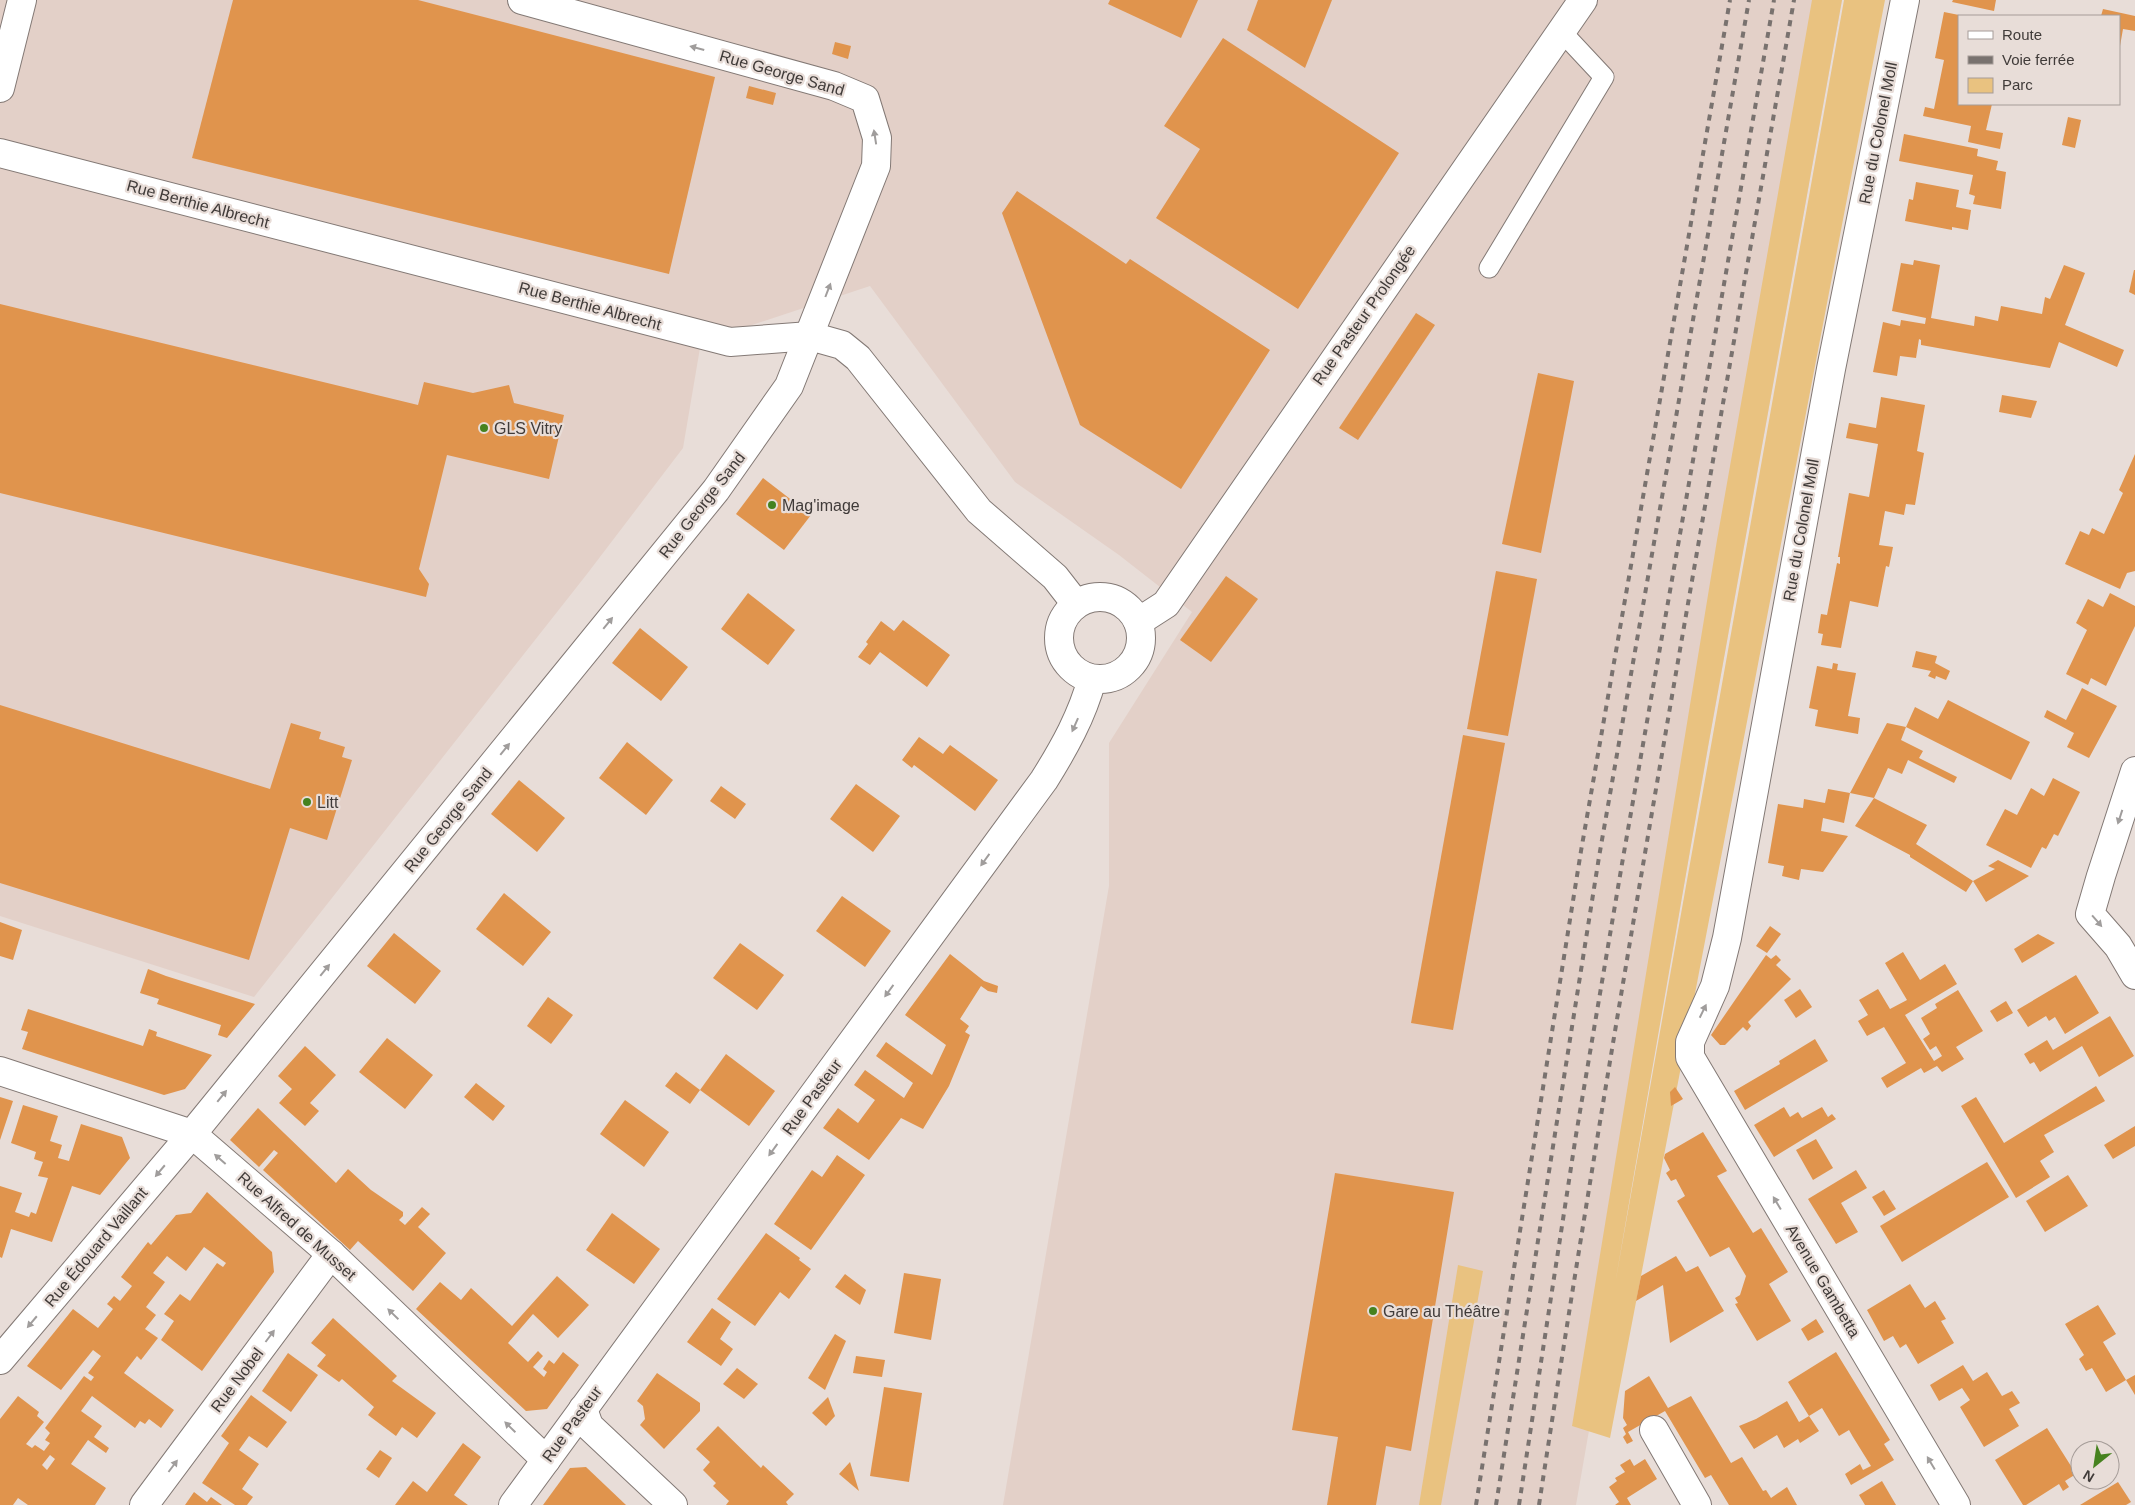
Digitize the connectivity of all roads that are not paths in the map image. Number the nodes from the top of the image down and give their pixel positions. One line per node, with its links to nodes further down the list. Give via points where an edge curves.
1 (22, 0): 6 (street)
2 (522, 0): 9 (street, Rue George Sand, one-way to 2, via 876,166 877,138 865,99 834,86)
3 (1583, 0): 5 (street, Rue Pasteur Prolongée)
4 (1905, 0): 15 (street, Rue du Colonel Moll, one-way to 4, via 1690,1042 1715,986 1727,938 1831,369)
5 (1561, 31): 8 (lane, via 1604,77); 11 (street, Rue Pasteur Prolongée, via 1166,604)
6 (0, 88)
7 (0, 153): 9 (street, Rue Berthie Albrecht, via 730,342)
8 (1489, 268)
9 (810, 336): 10 (street, Rue Berthie Albrecht, via 842,345 858,358 979,511 1055,577); 17 (street, Rue George Sand, one-way to 9, via 716,490 789,386)
10 (1076, 604): 11 (street, via 1086,599 1106,597 1119,602 1134,614); 12 (street, via 1061,622 1060,649 1069,667)
11 (1138, 622): 12 (street, via 1141,647 1135,660 1119,676)
12 (1092, 679): 20 (street, Rue Pasteur, one-way to 20, via 1064,749 1044,780)
13 (2135, 771): 14 (street, one-way to 14, via 2090,914 2118,946)
14 (2135, 975)
15 (1690, 1057): 27 (street, Avenue Gambetta, one-way to 15)
16 (0, 1071): 17 (street, Rue Alfred de Musset)
17 (192, 1134): 18 (street, Rue Alfred de Musset, one-way to 17); 19 (street, Rue Édouard Vaillant, one-way to 19)
18 (331, 1254): 22 (street, Rue Alfred de Musset, one-way to 18); 23 (street, Rue Nobel, one-way to 18)
19 (0, 1360)
20 (583, 1409): 22 (street, Rue Pasteur); 25 (street, via 589,1426)
21 (1654, 1430): 26 (street)
22 (546, 1460): 24 (street, Rue Pasteur)
23 (144, 1505)
24 (513, 1505)
25 (673, 1505)
26 (1697, 1505)
27 (1956, 1505)

